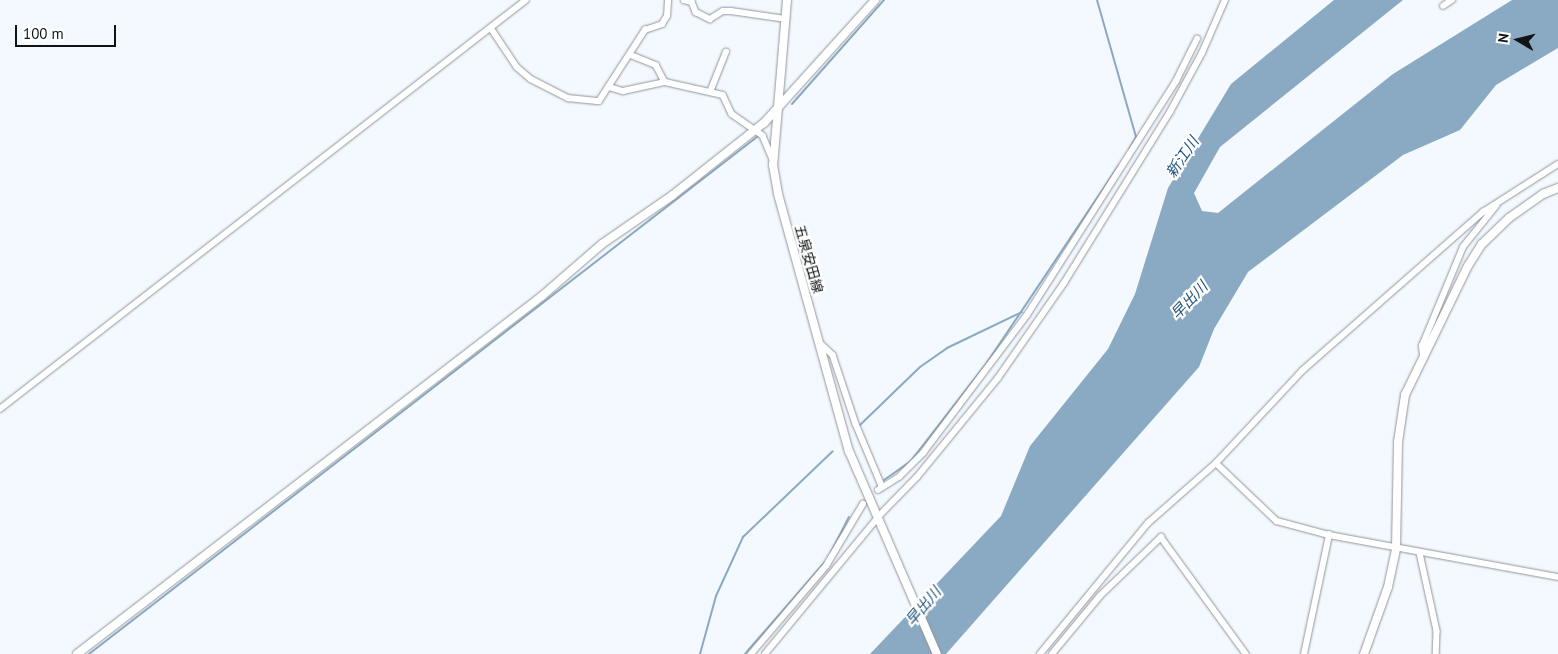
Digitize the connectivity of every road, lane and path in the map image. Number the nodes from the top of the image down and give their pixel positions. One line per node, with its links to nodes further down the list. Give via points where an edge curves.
1 (526, 0): 10 (street)
2 (668, 0): 13 (street, via 667,16 662,24 645,30)
3 (684, 0): 9 (street, via 692,2 696,12 710,19 723,11 731,11)
4 (788, 0): 9 (street, 五泉安田線)
5 (875, 0): 17 (street)
6 (1225, 0): 28 (street, via 1202,53 1170,112 1058,290 998,378 917,477)
7 (1452, 0): 8 (street)
8 (1443, 6)
9 (786, 20): 17 (street, 五泉安田線)
10 (491, 28): 15 (street, via 517,67 553,93 576,100 599,101); 25 (street)
11 (1197, 39): 23 (street, via 1176,81 1027,315 923,453 898,477 880,488 833,355)
12 (726, 52): 16 (street)
13 (631, 55): 14 (street, via 656,65); 15 (street)
14 (665, 82): 15 (street, via 623,91); 16 (street)
15 (609, 88)
16 (710, 92): 18 (street, via 726,97 732,114)
17 (777, 111): 18 (street); 19 (street, 五泉安田線)
18 (756, 130): 19 (street, via 763,136); 33 (street, via 674,195 602,244 542,296)
19 (773, 161): 23 (street, 五泉安田線, via 784,219)
20 (1558, 164): 22 (street)
21 (1558, 188): 24 (street, via 1543,194 1509,218 1482,244)
22 (1506, 195): 24 (street, via 1463,247 1422,346); 26 (street, via 1303,370)
23 (819, 342): 28 (street, 五泉安田線, via 849,451)
24 (1424, 357): 30 (street, via 1405,395 1399,433)
25 (0, 409)
26 (1216, 463): 29 (street, via 1277,521); 37 (street, via 1148,523)
27 (863, 504): 34 (street, via 826,566)
28 (879, 517): 35 (street); 36 (street, 五泉安田線)
29 (1330, 535): 30 (street); 40 (street)
30 (1396, 548): 31 (street); 41 (street, via 1388,587)
31 (1420, 553): 32 (street); 42 (street, via 1437,631)
32 (1558, 577)
33 (77, 654)
34 (751, 654)
35 (764, 654)
36 (937, 654)
37 (1040, 654)
38 (1052, 654): 39 (street, via 1100,596 1162,537)
39 (1246, 654)
40 (1304, 654)
41 (1364, 654)
42 (1436, 654)

